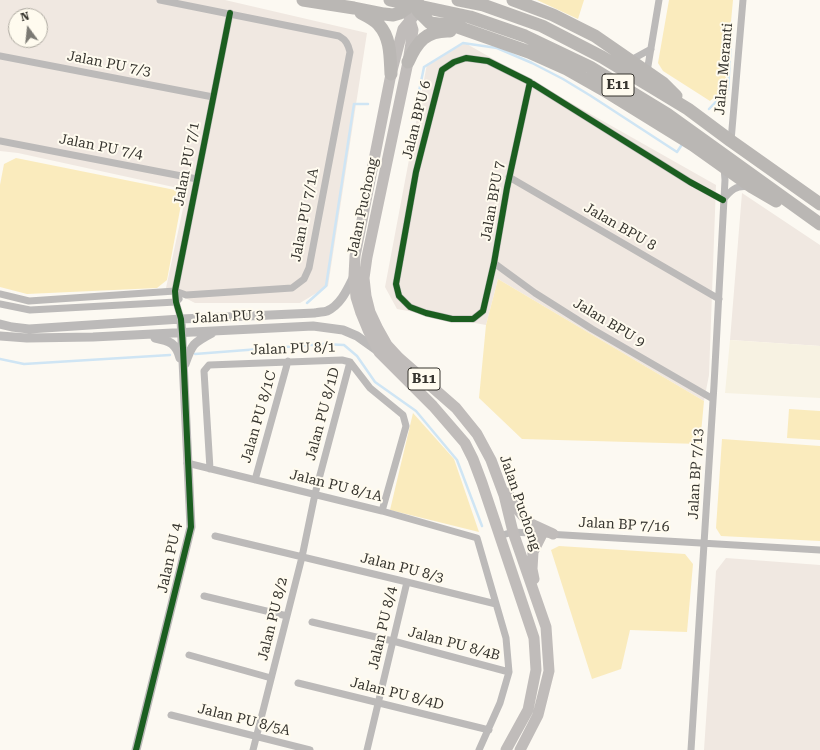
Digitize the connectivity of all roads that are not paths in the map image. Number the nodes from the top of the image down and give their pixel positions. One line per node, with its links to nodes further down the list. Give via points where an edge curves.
1 (160, 0): 10 (street, Jalan PU 7/1A)
2 (303, 0): 8 (highway)
3 (390, 0): 29 (highway, E11, via 470,17 525,36 590,67 667,114)
4 (458, 0): 20 (highway, E11, via 483,5 542,26 602,57)
5 (513, 0): 14 (highway, via 553,15 595,36)
6 (659, 0): 12 (street)
7 (743, 0): 22 (street, Jalan Meranti)
8 (354, 8): 9 (highway, via 393,15); 17 (highway, via 379,25 386,36)
9 (412, 8): 11 (highway, via 430,23 455,26); 15 (main road, Jalan Puchong / B11, via 413,30); 17 (main road, Jalan Puchong / B11, via 403,28)
10 (230, 13): 19 (street, Jalan PU 7/1); 34 (street, Jalan PU 7/1A, via 340,36 345,40 350,52 309,268 304,279 292,288)
11 (472, 32): 15 (highway, via 434,32 415,47); 23 (highway, via 529,52 567,69 647,116)
12 (651, 49): 14 (street); 16 (street)
13 (0, 56): 19 (street, Jalan PU 7/3)
14 (628, 58): 16 (highway)
15 (408, 62): 50 (main road, Jalan Puchong / B11, via 367,257 364,278 366,296 370,312 387,345 456,408 477,434)
16 (647, 72): 20 (highway, via 663,82)
17 (391, 74): 31 (main road, Jalan Puchong / B11, via 355,256)
18 (530, 82): 24 (street, Jalan BPU 7); 27 (street, Jalan BPU 6); 39 (street, Jalan BPU 6, via 488,61 466,58 442,70 416,172 396,284 399,296 410,307 426,313 452,319)
19 (213, 97): 25 (street, Jalan PU 7/1)
20 (688, 108): 22 (highway, E11)
21 (0, 141): 25 (street, Jalan PU 7/4)
22 (731, 141): 28 (highway, E11)
23 (724, 167): 26 (highway); 27 (street, Jalan BP 7/13)
24 (509, 177): 30 (street, Jalan BPU 7); 35 (street, Jalan BPU 8)
25 (197, 179): 32 (street, Jalan PU 7/1)
26 (752, 188): 27 (street, via 737,187 730,190); 29 (highway)
27 (723, 200): 35 (street, Jalan BP 7/13)
28 (820, 204)
29 (820, 225)
30 (494, 263): 39 (street, Jalan BPU 7, via 483,311); 49 (street, Jalan BPU 9, via 586,325)
31 (354, 276): 38 (street, Jalan PU 3, via 343,298 327,311); 45 (main road, Jalan Puchong / B11, via 360,313)
32 (175, 291): 33 (street, Jalan PU 7/1A, via 29,301); 34 (street, Jalan PU 7/1A); 36 (street, Jalan PU 7/1)
33 (0, 294)
34 (186, 295): 36 (street)
35 (719, 299): 49 (street, Jalan BP 7/13)
36 (176, 302): 37 (street, via 30,310); 38 (street, Jalan PU 7/1)
37 (0, 304)
38 (180, 319): 40 (street, Jalan PU 3, via 29,329); 42 (street, Jalan PU 4)
39 (473, 319)
40 (0, 324)
41 (216, 332): 42 (street, Jalan PU 3); 45 (street, Jalan PU 3, via 313,326 331,328 357,336); 48 (street, via 191,346)
42 (182, 334): 44 (street, Jalan PU 3); 48 (street, Jalan PU 4)
43 (0, 335): 44 (street, Jalan PU 3, via 34,338)
44 (145, 335): 48 (street, via 173,344 178,350)
45 (379, 352): 59 (main road, Jalan Puchong / B11, via 464,443 473,459)
46 (288, 361): 47 (street, Jalan PU 8/1); 52 (street, Jalan PU 8/1, via 206,367 204,371); 53 (street, Jalan PU 8/1C)
47 (350, 362): 54 (street, Jalan PU 8/1D); 55 (street, Jalan PU 8/1, via 370,388 403,414 405,419 406,426)
48 (184, 369): 51 (street, Jalan PU 4)
49 (713, 399): 60 (street, Jalan BP 7/13)
50 (491, 460): 56 (main road, Jalan Puchong / B11); 57 (main road, via 513,504 529,523)
51 (187, 463): 52 (street, Jalan PU 8/1A); 78 (street, Jalan PU 4, via 191,527)
52 (210, 469): 53 (street, Jalan PU 8/1A)
53 (255, 480): 54 (street, Jalan PU 8/1A)
54 (315, 494): 55 (street, Jalan PU 8/1A); 62 (street, Jalan PU 8/2)
55 (382, 511): 65 (street, Jalan PU 8/1A, via 477,538)
56 (514, 532): 57 (street, Jalan BP 7/16); 59 (street, Jalan BP 7/16); 66 (main road, Jalan Puchong / B11)
57 (547, 534): 60 (street, Jalan BP 7/16); 66 (main road, via 533,552 532,569)
58 (215, 536): 62 (street, Jalan PU 8/3)
59 (499, 536): 83 (main road, Jalan Puchong / B11, via 534,638 536,670 528,710)
60 (705, 543): 61 (street, Jalan BP 7/16); 85 (street, Jalan BP 7/13)
61 (820, 550)
62 (302, 557): 63 (street, Jalan PU 8/3); 67 (street, Jalan PU 8/2)
63 (407, 582): 65 (street, Jalan PU 8/3); 69 (street, Jalan PU 8/4)
64 (204, 596): 67 (street)
65 (496, 604): 71 (street, via 506,638)
66 (540, 609): 84 (main road, Jalan Puchong / B11, via 546,627 549,671 538,714)
67 (287, 616): 72 (street, Jalan PU 8/2)
68 (312, 622): 69 (street, Jalan PU 8/4B)
69 (393, 641): 71 (street, Jalan PU 8/4B); 74 (street, Jalan PU 8/4)
70 (189, 655): 72 (street)
71 (509, 672): 76 (street)
72 (271, 678): 77 (street, Jalan PU 8/2)
73 (298, 683): 74 (street, Jalan PU 8/4D)
74 (378, 703): 76 (street, Jalan PU 8/4D); 81 (street, Jalan PU 8/4)
75 (171, 714): 77 (street, Jalan PU 8/5A)
76 (489, 730): 82 (street)
77 (257, 737): 79 (street, Jalan PU 8/2); 80 (street, Jalan PU 8/5A)
78 (136, 750)
79 (253, 750)
80 (310, 750)
81 (367, 750)
82 (479, 750)
83 (506, 750)
84 (520, 750)
85 (691, 750)

